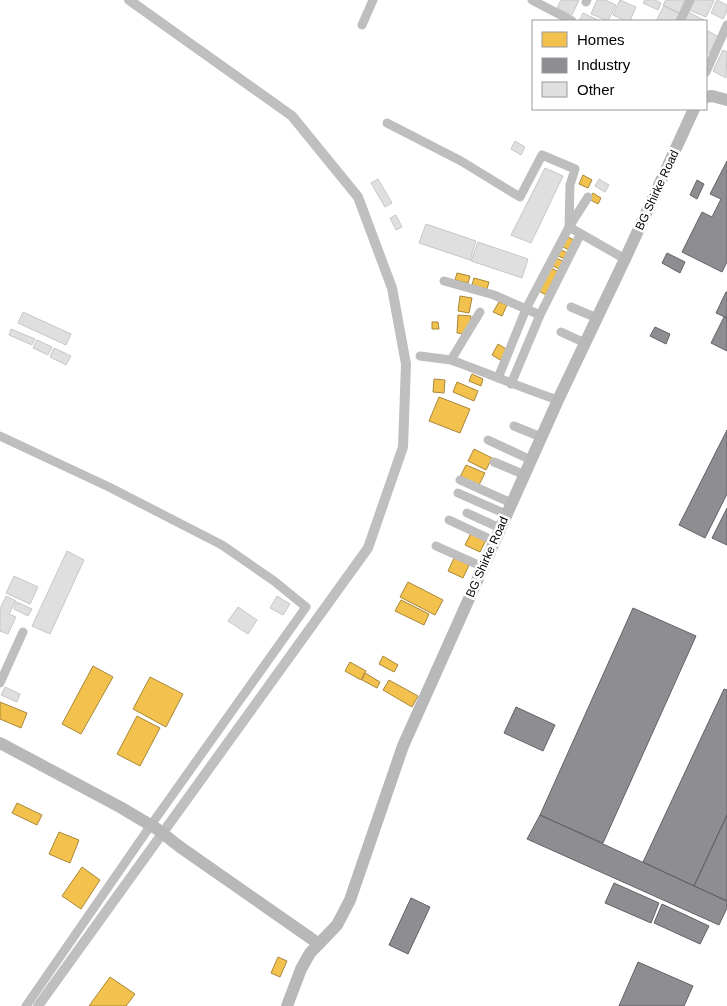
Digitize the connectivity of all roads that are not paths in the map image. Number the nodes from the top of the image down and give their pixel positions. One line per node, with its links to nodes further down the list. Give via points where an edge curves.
1 (373, 0): 6 (street)
2 (532, 0): 4 (street)
3 (690, 0): 5 (street)
4 (570, 20)
5 (680, 20)
6 (362, 25)
7 (727, 25): 8 (street)
8 (707, 70)
9 (707, 97): 10 (street)
10 (727, 100)
11 (694, 110): 16 (street, BG Shirke Road)
12 (387, 124): 14 (street, via 432,145 520,197 542,155 574,170 570,186)
13 (588, 197): 14 (street)
14 (569, 227): 15 (street); 19 (street)
15 (580, 235): 16 (street); 21 (street)
16 (625, 259): 22 (street, BG Shirke Road)
17 (444, 280): 19 (street, via 494,295)
18 (570, 307): 22 (street)
19 (526, 309): 21 (street); 27 (street)
20 (480, 312): 26 (street)
21 (540, 315): 28 (street)
22 (597, 318): 24 (street, BG Shirke Road)
23 (561, 332): 24 (street)
24 (585, 343): 29 (street, BG Shirke Road)
25 (420, 356): 26 (street)
26 (452, 360): 27 (street)
27 (498, 378): 28 (street)
28 (510, 384): 29 (street)
29 (558, 400): 32 (street, BG Shirke Road)
30 (514, 426): 32 (street)
31 (0, 436): 49 (street, via 110,487 222,545 306,607)
32 (541, 438): 34 (street, BG Shirke Road)
33 (488, 440): 34 (street)
34 (531, 460): 36 (street, BG Shirke Road)
35 (494, 462): 36 (street)
36 (524, 475): 39 (street, BG Shirke Road)
37 (460, 480): 39 (street)
38 (458, 492): 39 (street)
39 (509, 509): 42 (street, BG Shirke Road)
40 (467, 513): 42 (street)
41 (449, 520): 43 (street)
42 (500, 528): 43 (street, BG Shirke Road)
43 (494, 541): 45 (street, BG Shirke Road)
44 (436, 546): 45 (street)
45 (483, 567): 50 (street, BG Shirke Road, via 403,746 350,900 337,925)
46 (23, 632): 47 (street)
47 (0, 683)
48 (0, 743): 49 (street)
49 (154, 827): 50 (street); 51 (street)
50 (319, 944): 52 (street, BG Shirke Road, via 301,969)
51 (26, 1006)
52 (287, 1006)

